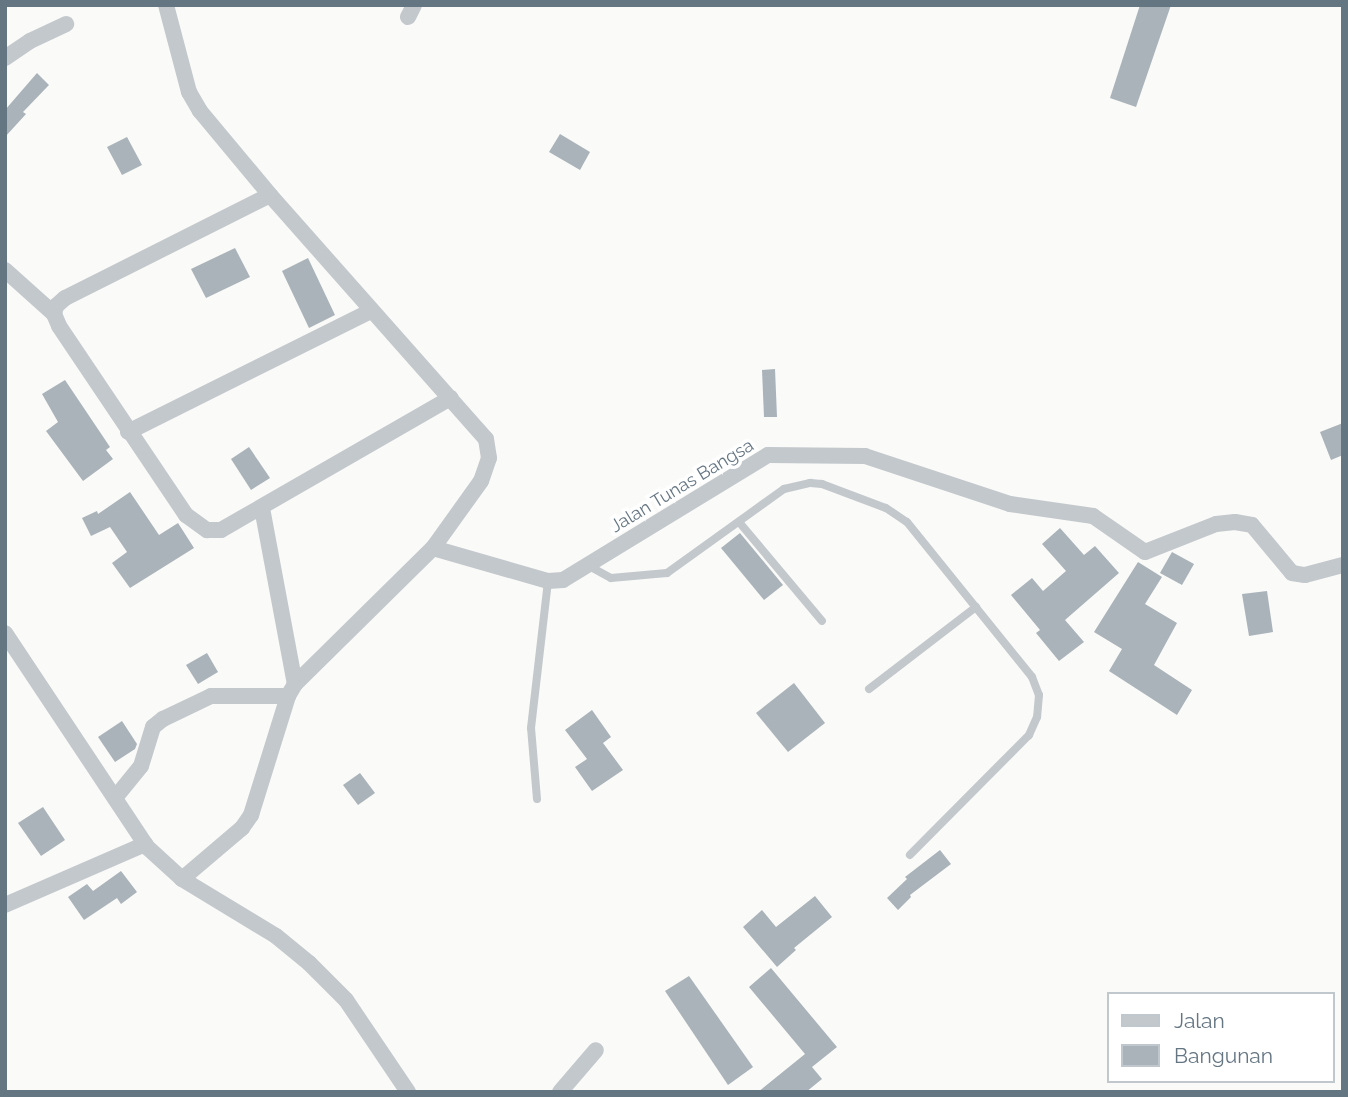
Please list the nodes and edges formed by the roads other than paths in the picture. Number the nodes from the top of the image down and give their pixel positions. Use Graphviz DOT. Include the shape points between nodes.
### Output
graph roads {
  1 [pos="166,5"];
  2 [pos="66,24"];
  3 [pos="5,58"];
  4 [pos="270,195"];
  5 [pos="5,270"];
  6 [pos="372,311"];
  7 [pos="54,314"];
  8 [pos="451,398"];
  9 [pos="128,432"];
  10 [pos="262,508"];
  11 [pos="739,522"];
  12 [pos="433,548"];
  13 [pos="1343,565"];
  14 [pos="589,566"];
  15 [pos="548,581"];
  16 [pos="976,607"];
  17 [pos="822,621"];
  18 [pos="5,633"];
  19 [pos="869,689"];
  20 [pos="291,690"];
  21 [pos="114,798"];
  22 [pos="537,800"];
  23 [pos="145,844"];
  24 [pos="910,855"];
  25 [pos="182,879"];
  26 [pos="5,905"];
  27 [pos="596,1050"];
  28 [pos="408,1092"];
  29 [pos="560,1092"];
  1 -- 4 [label="street" via="189,92"];
  2 -- 3 [label="street"];
  4 -- 6 [label="street"];
  4 -- 7 [label="street" via="65,298"];
  5 -- 7 [label="street"];
  6 -- 8 [label="street"];
  6 -- 9 [label="street"];
  7 -- 9 [label="street"];
  8 -- 10 [label="street"];
  8 -- 12 [label="street" via="486,439 489,458 481,481"];
  9 -- 10 [label="street" via="199,527 221,530"];
  10 -- 20 [label="street"];
  11 -- 14 [label="lane" via="667,573 611,578"];
  11 -- 16 [label="lane" via="785,489 822,484 886,508 907,522"];
  11 -- 17 [label="lane"];
  12 -- 15 [label="street"];
  12 -- 20 [label="street"];
  13 -- 14 [label="street, Jalan Tunas Bangsa" via="1305,575 1292,573 1251,525 1235,522 1216,524 1145,552 1093,516 1010,504 865,456 783,453 760,459"];
  14 -- 15 [label="street, Jalan Tunas Bangsa" via="564,580"];
  15 -- 22 [label="lane" via="531,728"];
  16 -- 19 [label="lane"];
  16 -- 24 [label="lane" via="1032,677 1039,695 1037,717 1029,735"];
  18 -- 21 [label="street"];
  20 -- 21 [label="street" via="211,696 163,719 153,727 141,766"];
  20 -- 25 [label="street" via="251,815"];
  21 -- 23 [label="street"];
  23 -- 25 [label="street"];
  23 -- 26 [label="street"];
  25 -- 28 [label="street" via="275,936 309,963 346,1000"];
  27 -- 29 [label="street"];
}
